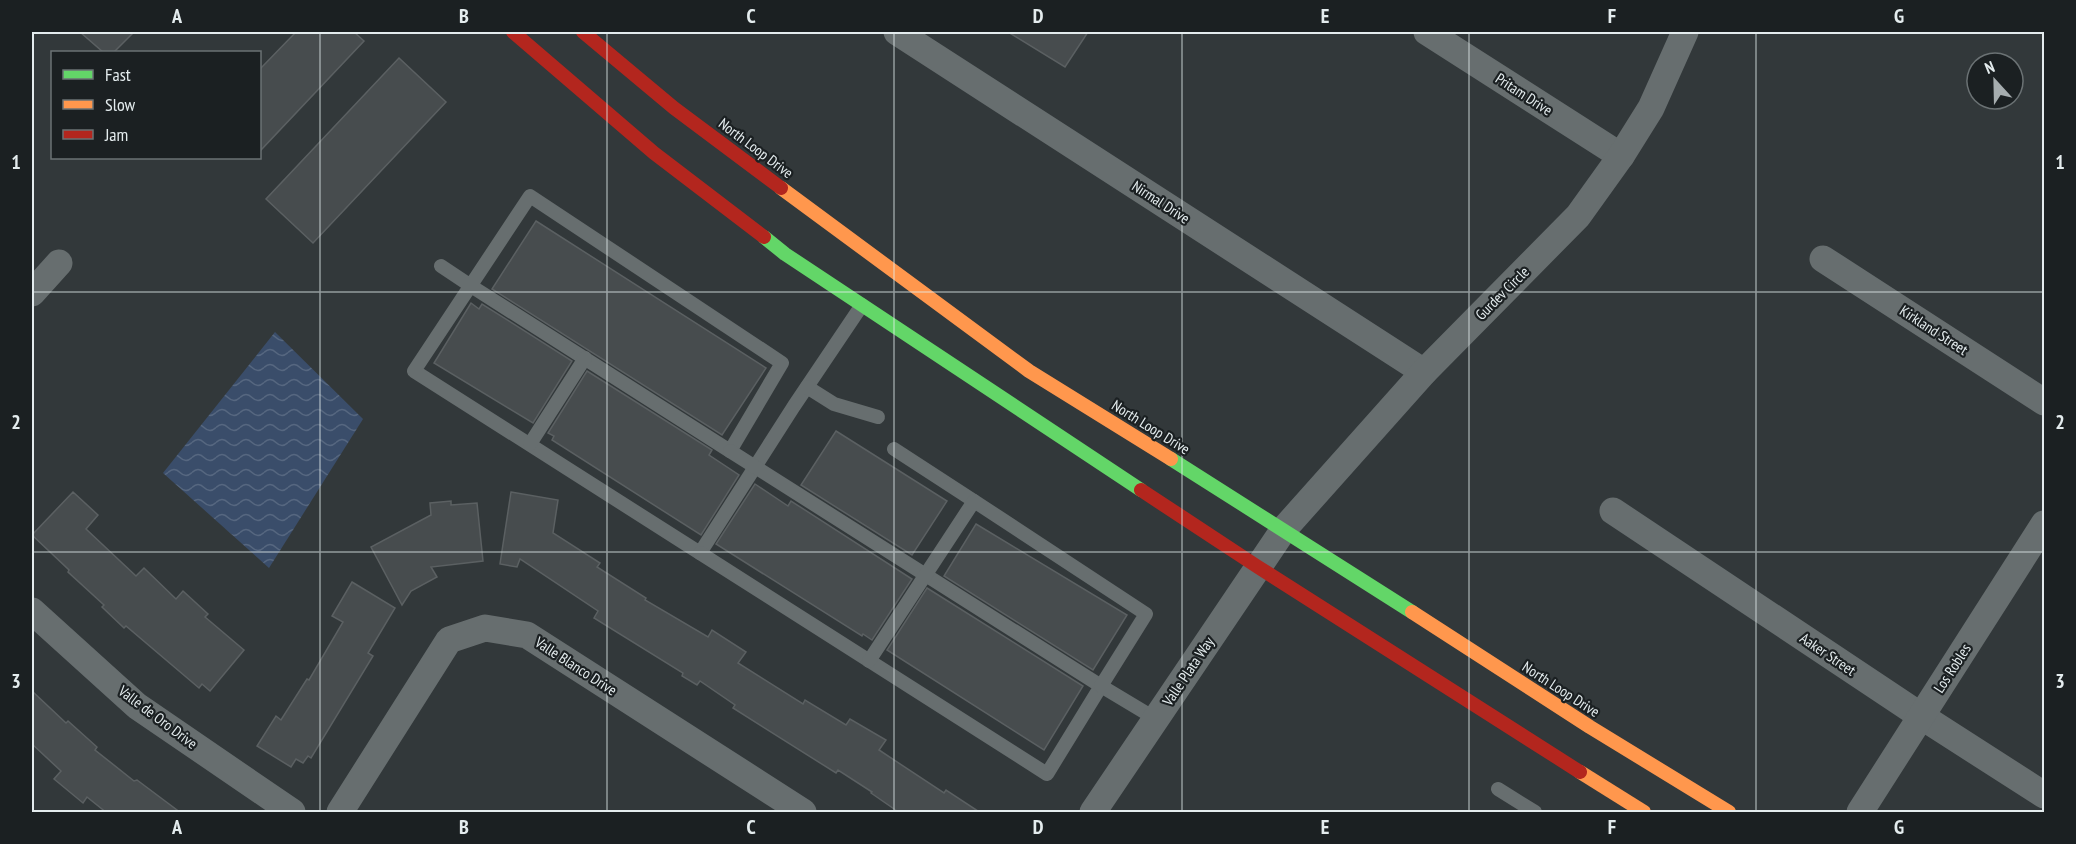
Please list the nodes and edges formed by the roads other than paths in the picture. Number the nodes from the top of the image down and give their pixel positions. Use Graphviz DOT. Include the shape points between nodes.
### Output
graph roads {
  1 [pos="513,32"];
  2 [pos="583,32"];
  3 [pos="897,32"];
  4 [pos="1427,32"];
  5 [pos="1685,32"];
  6 [pos="1621,156"];
  7 [pos="1823,259"];
  8 [pos="59,263"];
  9 [pos="441,266"];
  10 [pos="471,286"];
  11 [pos="32,293"];
  12 [pos="862,305"];
  13 [pos="585,358"];
  14 [pos="1424,372"];
  15 [pos="807,387"];
  16 [pos="2044,402"];
  17 [pos="878,417"];
  18 [pos="530,444"];
  19 [pos="894,449"];
  20 [pos="730,451"];
  21 [pos="756,466"];
  22 [pos="974,501"];
  23 [pos="1613,511"];
  24 [pos="2044,524"];
  25 [pos="1284,529"];
  26 [pos="700,553"];
  27 [pos="1258,567"];
  28 [pos="925,574"];
  29 [pos="32,611"];
  30 [pos="869,661"];
  31 [pos="1101,686"];
  32 [pos="1921,716"];
  33 [pos="1156,719"];
  34 [pos="1498,789"];
  35 [pos="2044,795"];
  36 [pos="292,813"];
  37 [pos="340,813"];
  38 [pos="803,813"];
  39 [pos="1093,813"];
  40 [pos="1535,813"];
  41 [pos="1644,813"];
  42 [pos="1729,813"];
  43 [pos="1860,813"];
  1 -- 12 [label="main road" via="654,153 785,254"];
  2 -- 25 [label="main road, North Loop Drive" via="674,108 1029,371"];
  3 -- 14 [label="street, Nirmal Drive"];
  4 -- 6 [label="street, Pritam Drive"];
  5 -- 6 [label="street, Gurdev Circle" via="1651,108"];
  6 -- 14 [label="street, Gurdev Circle" via="1578,216"];
  7 -- 16 [label="street, Kirkland Street"];
  8 -- 11 [label="street"];
  9 -- 10 [label="lane"];
  10 -- 13 [label="lane"];
  10 -- 18 [label="lane" via="414,371"];
  10 -- 20 [label="lane" via="530,196 782,363"];
  12 -- 15 [label="lane"];
  12 -- 27 [label="main road"];
  13 -- 18 [label="lane"];
  13 -- 20 [label="lane"];
  14 -- 25 [label="street, Gurdev Circle"];
  15 -- 17 [label="lane" via="834,404"];
  15 -- 21 [label="lane"];
  18 -- 26 [label="lane"];
  19 -- 22 [label="lane"];
  20 -- 21 [label="lane"];
  21 -- 26 [label="lane"];
  21 -- 28 [label="lane"];
  22 -- 28 [label="lane"];
  22 -- 31 [label="lane" via="1146,614"];
  23 -- 32 [label="street, Aaker Street"];
  24 -- 32 [label="street, Los Robles"];
  25 -- 27 [label="street, Valle Plata Way"];
  25 -- 42 [label="main road, North Loop Drive"];
  26 -- 30 [label="lane"];
  27 -- 33 [label="street, Valle Plata Way"];
  27 -- 41 [label="main road"];
  28 -- 30 [label="lane"];
  28 -- 31 [label="lane"];
  29 -- 36 [label="street, Valle de Oro Drive" via="137,706"];
  30 -- 31 [label="lane" via="1047,774"];
  31 -- 33 [label="lane"];
  32 -- 35 [label="street, Aaker Street"];
  32 -- 43 [label="street, Los Robles"];
  33 -- 39 [label="street, Valle Plata Way"];
  34 -- 40 [label="lane"];
  37 -- 38 [label="street, Valle Blanco Drive" via="448,640 485,628 527,634"];
}
